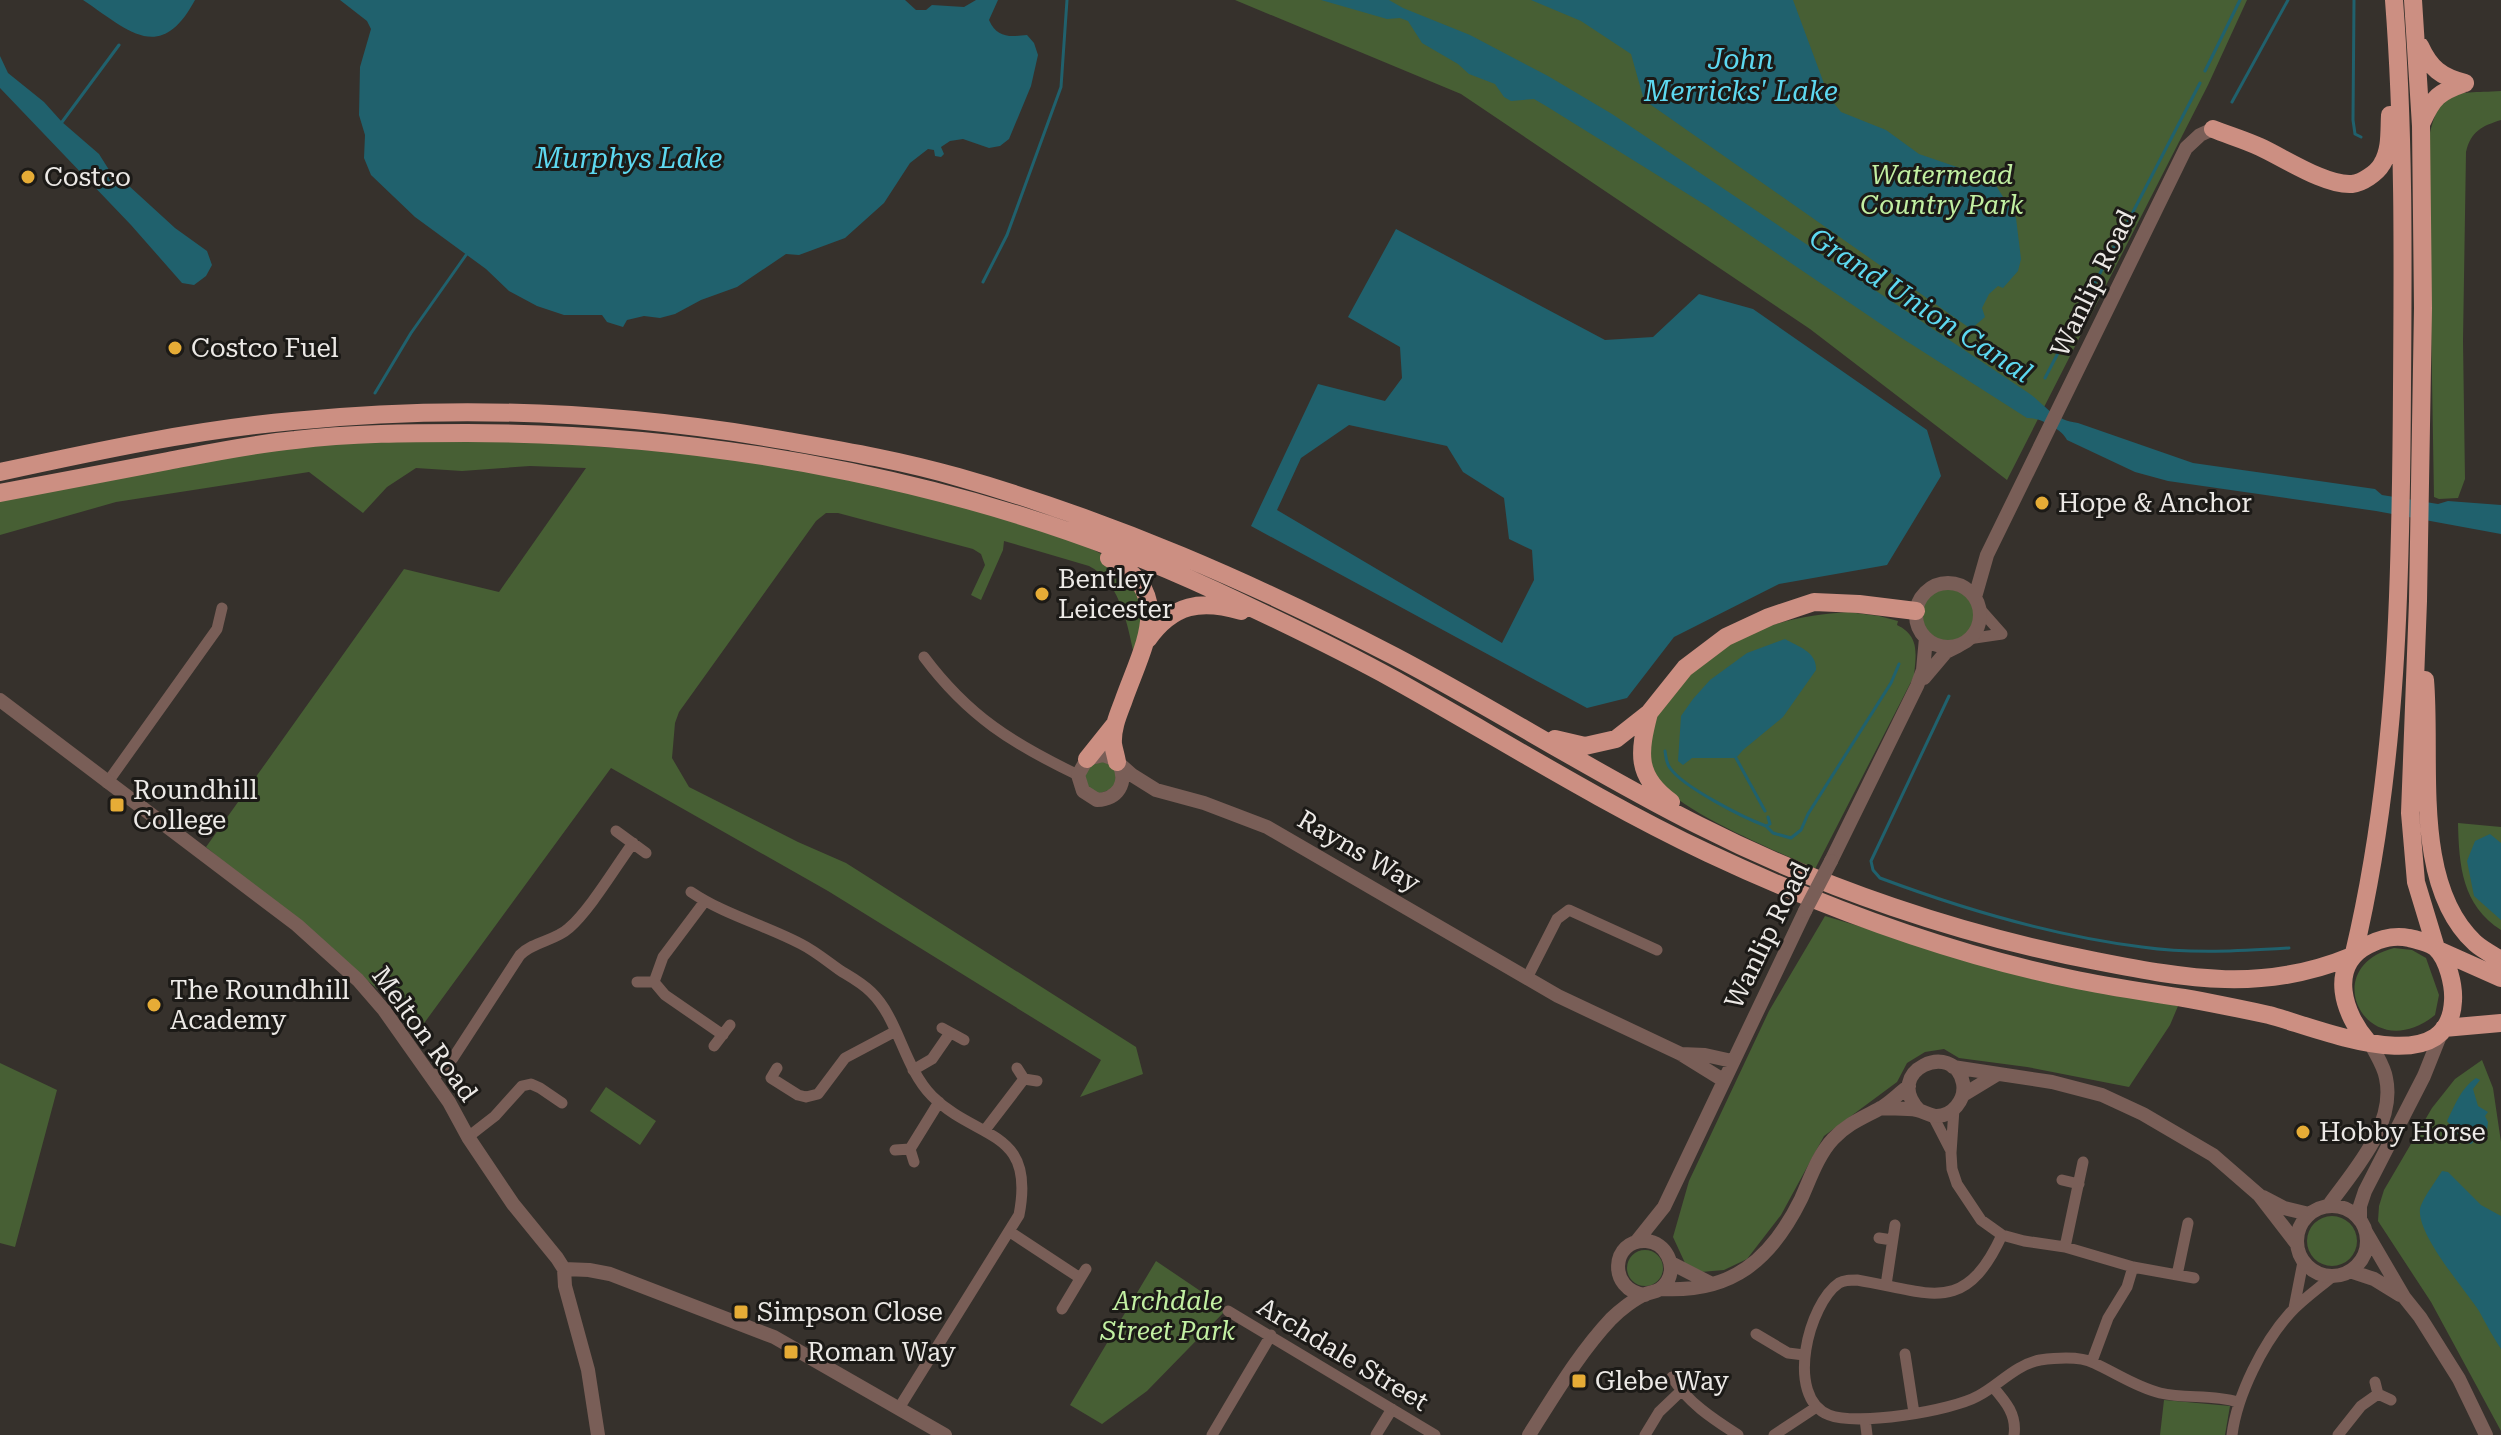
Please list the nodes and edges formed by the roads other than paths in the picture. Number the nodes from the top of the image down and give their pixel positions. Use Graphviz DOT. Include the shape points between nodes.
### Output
graph roads {
  1 [pos="2394,0"];
  2 [pos="2413,0"];
  3 [pos="2395,21"];
  4 [pos="2417,40"];
  5 [pos="2421,126"];
  6 [pos="2213,129"];
  7 [pos="0,472"];
  8 [pos="0,493"];
  9 [pos="1055,529"];
  10 [pos="1987,555"];
  11 [pos="1952,583"];
  12 [pos="2418,601"];
  13 [pos="1977,603"];
  14 [pos="222,608"];
  15 [pos="1916,611"];
  16 [pos="1282,624"];
  17 [pos="1926,638"];
  18 [pos="1965,642"];
  19 [pos="1144,644"];
  20 [pos="924,657"];
  21 [pos="1917,686"];
  22 [pos="0,700"];
  23 [pos="1649,713"];
  24 [pos="1497,715"];
  25 [pos="1115,723"];
  26 [pos="1118,763"];
  27 [pos="1082,767"];
  28 [pos="107,783"];
  29 [pos="1156,790"];
  30 [pos="1113,797"];
  31 [pos="1701,827"];
  32 [pos="616,831"];
  33 [pos="633,843"];
  34 [pos="646,853"];
  35 [pos="691,892"];
  36 [pos="705,901"];
  37 [pos="2437,949"];
  38 [pos="1657,950"];
  39 [pos="2353,955"];
  40 [pos="2501,960"];
  41 [pos="1527,978"];
  42 [pos="2501,978"];
  43 [pos="637,982"];
  44 [pos="654,982"];
  45 [pos="2501,1023"];
  46 [pos="2443,1030"];
  47 [pos="894,1032"];
  48 [pos="964,1040"];
  49 [pos="2370,1043"];
  50 [pos="714,1046"];
  51 [pos="1681,1054"];
  52 [pos="1732,1061"];
  53 [pos="1953,1067"];
  54 [pos="777,1068"];
  55 [pos="1017,1068"];
  56 [pos="913,1070"];
  57 [pos="1996,1075"];
  58 [pos="432,1079"];
  59 [pos="1723,1080"];
  60 [pos="1909,1086"];
  61 [pos="1963,1095"];
  62 [pos="939,1102"];
  63 [pos="562,1103"];
  64 [pos="1880,1108"];
  65 [pos="1954,1109"];
  66 [pos="1926,1113"];
  67 [pos="985,1130"];
  68 [pos="468,1137"];
  69 [pos="910,1149"];
  70 [pos="895,1150"];
  71 [pos="1951,1153"];
  72 [pos="914,1162"];
  73 [pos="2083,1162"];
  74 [pos="2062,1180"];
  75 [pos="2079,1184"];
  76 [pos="2259,1195"];
  77 [pos="2329,1205"];
  78 [pos="1664,1207"];
  79 [pos="2309,1214"];
  80 [pos="2188,1223"];
  81 [pos="1895,1225"];
  82 [pos="2363,1226"];
  83 [pos="1010,1232"];
  84 [pos="2002,1235"];
  85 [pos="1879,1238"];
  86 [pos="1892,1240"];
  87 [pos="1636,1242"];
  88 [pos="2296,1243"];
  89 [pos="1661,1246"];
  90 [pos="2065,1247"];
  91 [pos="2303,1262"];
  92 [pos="1671,1263"];
  93 [pos="2133,1267"];
  94 [pos="564,1269"];
  95 [pos="2350,1271"];
  96 [pos="2177,1275"];
  97 [pos="2333,1276"];
  98 [pos="2194,1278"];
  99 [pos="1623,1283"];
  100 [pos="1710,1283"];
  101 [pos="1886,1285"];
  102 [pos="1661,1289"];
  103 [pos="1645,1295"];
  104 [pos="2404,1297"];
  105 [pos="1062,1309"];
  106 [pos="2294,1309"];
  107 [pos="1228,1311"];
  108 [pos="1612,1318"];
  109 [pos="1776,1328"];
  110 [pos="1756,1334"];
  111 [pos="1271,1335"];
  112 [pos="1768,1341"];
  113 [pos="1905,1354"];
  114 [pos="1804,1355"];
  115 [pos="2092,1361"];
  116 [pos="1672,1377"];
  117 [pos="1993,1387"];
  118 [pos="1681,1391"];
  119 [pos="2391,1400"];
  120 [pos="2238,1402"];
  121 [pos="899,1408"];
  122 [pos="1815,1408"];
  123 [pos="1392,1409"];
  124 [pos="1914,1413"];
  125 [pos="1865,1419"];
  126 [pos="598,1435"];
  127 [pos="945,1435"];
  128 [pos="1212,1435"];
  129 [pos="1376,1435"];
  130 [pos="1435,1435"];
  131 [pos="1529,1435"];
  132 [pos="1646,1435"];
  133 [pos="1738,1435"];
  134 [pos="1774,1435"];
  135 [pos="1867,1435"];
  136 [pos="2014,1435"];
  137 [pos="2232,1435"];
  138 [pos="2338,1435"];
  139 [pos="2486,1435"];
  1 -- 3 [label="highway"];
  2 -- 4 [label="highway"];
  3 -- 6 [label="highway" via="2388,151 2367,178 2353,184 2337,182"];
  3 -- 39 [label="highway" via="2402,163 2397,612 2387,763 2373,869"];
  4 -- 5 [label="highway"];
  4 -- 5 [label="highway" via="2431,67 2465,83 2435,98"];
  5 -- 12 [label="highway"];
  6 -- 10 [label="street, Wanlip Road" via="2186,148"];
  7 -- 24 [label="highway" via="187,434 411,412 522,412 747,433 954,476 1138,536 1384,651"];
  8 -- 9 [label="highway" via="294,440 521,433 640,440 796,461 984,505"];
  9 -- 16 [label="highway" via="1209,588"];
  9 -- 19 [label="highway" via="1135,574 1150,599"];
  10 -- 11 [label="street, Wanlip Road"];
  10 -- 13 [label="street, Wanlip Road"];
  11 -- 13 [label="street" via="1967,589"];
  11 -- 15 [label="street" via="1926,591"];
  12 -- 37 [label="highway" via="2412,844 2416,882"];
  12 -- 40 [label="highway" via="2432,855 2455,918 2476,944"];
  13 -- 18 [label="street" via="1978,625"];
  13 -- 18 [label="street" via="2002,634"];
  14 -- 28 [label="street" via="217,629"];
  15 -- 17 [label="street"];
  15 -- 23 [label="highway" via="1814,602 1769,617 1726,637 1685,668"];
  16 -- 19 [label="highway" via="1234,609 1191,606 1160,622"];
  16 -- 49 [label="highway" via="1388,676 1609,803 1710,854 1835,907 2014,965 2269,1016"];
  17 -- 18 [label="street" via="1947,647"];
  17 -- 21 [label="street, Wanlip Road"];
  18 -- 21 [label="street, Wanlip Road" via="1946,652"];
  19 -- 25 [label="highway"];
  20 -- 27 [label="street" via="943,683 1007,739"];
  21 -- 52 [label="street, Wanlip Road, bridge"];
  22 -- 28 [label="street, Melton Road"];
  23 -- 24 [label="highway" via="1616,739 1585,746"];
  23 -- 31 [label="highway" via="1641,756 1649,783"];
  24 -- 31 [label="highway"];
  25 -- 26 [label="highway"];
  25 -- 27 [label="highway"];
  26 -- 27 [label="street" via="1103,755"];
  26 -- 29 [label="street, Rayns Way"];
  26 -- 30 [label="street" via="1123,779"];
  27 -- 30 [label="street" via="1083,791 1091,798"];
  28 -- 58 [label="street, Melton Road" via="299,926 358,980"];
  29 -- 30 [label="street, Rayns Way"];
  29 -- 41 [label="street, Rayns Way" via="1267,827"];
  31 -- 39 [label="highway" via="1842,888 2019,945 2079,958 2230,980 2305,973"];
  32 -- 33 [label="street"];
  33 -- 34 [label="street"];
  33 -- 58 [label="street" via="575,923 520,955 459,1049"];
  35 -- 36 [label="street"];
  36 -- 44 [label="street" via="663,957"];
  36 -- 47 [label="street" via="801,944 866,987"];
  37 -- 39 [label="highway" via="2395,937"];
  37 -- 42 [label="highway"];
  37 -- 46 [label="highway" via="2453,992 2452,1012"];
  38 -- 41 [label="street" via="1569,910 1557,919"];
  39 -- 49 [label="highway" via="2343,998 2351,1020"];
  41 -- 51 [label="street, Rayns Way"];
  43 -- 44 [label="street"];
  44 -- 50 [label="street" via="665,995 726,1030"];
  45 -- 46 [label="highway"];
  46 -- 49 [label="highway" via="2413,1046"];
  46 -- 82 [label="street" via="2365,1191 2360,1206"];
  47 -- 54 [label="street" via="845,1058 826,1087 812,1096 798,1095 771,1078"];
  47 -- 56 [label="street"];
  48 -- 56 [label="street" via="946,1030 932,1059"];
  49 -- 77 [label="street" via="2386,1075 2388,1096 2365,1156"];
  51 -- 52 [label="street, Rayns Way"];
  51 -- 59 [label="street, Rayns Way"];
  52 -- 59 [label="street, Wanlip Road"];
  53 -- 57 [label="street"];
  53 -- 60 [label="street" via="1931,1061 1912,1075"];
  53 -- 61 [label="street"];
  55 -- 67 [label="street" via="1030,1080"];
  56 -- 62 [label="street"];
  57 -- 61 [label="street"];
  57 -- 76 [label="street" via="2102,1095 2213,1155"];
  58 -- 68 [label="street, Melton Road"];
  59 -- 78 [label="street, Wanlip Road"];
  60 -- 64 [label="street"];
  60 -- 66 [label="street" via="1909,1095"];
  61 -- 65 [label="street"];
  62 -- 67 [label="street"];
  62 -- 69 [label="street"];
  63 -- 68 [label="street" via="531,1084 522,1086"];
  64 -- 66 [label="street"];
  64 -- 100 [label="street" via="1863,1114 1831,1141 1766,1253 1729,1280"];
  65 -- 66 [label="street" via="1941,1115"];
  65 -- 71 [label="street"];
  66 -- 71 [label="street"];
  67 -- 83 [label="street" via="1013,1153 1024,1182 1019,1215"];
  68 -- 94 [label="street, Melton Road"];
  69 -- 70 [label="street"];
  69 -- 72 [label="street"];
  71 -- 84 [label="street" via="1957,1184 1971,1207"];
  73 -- 75 [label="street"];
  74 -- 75 [label="street"];
  75 -- 90 [label="street"];
  76 -- 79 [label="street"];
  76 -- 88 [label="street"];
  77 -- 79 [label="street"];
  77 -- 82 [label="street" via="2352,1211"];
  78 -- 87 [label="street, Wanlip Road"];
  78 -- 89 [label="street, Wanlip Road"];
  79 -- 88 [label="street"];
  80 -- 96 [label="street"];
  81 -- 86 [label="street"];
  82 -- 95 [label="street" via="2366,1250"];
  82 -- 104 [label="street"];
  83 -- 105 [label="street" via="1083,1273"];
  83 -- 121 [label="street"];
  84 -- 90 [label="street"];
  84 -- 101 [label="street" via="1980,1274 1964,1288 1947,1295"];
  85 -- 86 [label="street"];
  86 -- 101 [label="street"];
  87 -- 89 [label="street"];
  87 -- 99 [label="street" via="1618,1261"];
  88 -- 91 [label="street"];
  89 -- 92 [label="street"];
  90 -- 93 [label="street"];
  91 -- 97 [label="street"];
  91 -- 106 [label="street"];
  92 -- 100 [label="street"];
  92 -- 102 [label="street"];
  93 -- 96 [label="street"];
  93 -- 115 [label="street"];
  94 -- 121 [label="street" via="610,1274 774,1337"];
  94 -- 126 [label="street, Melton Road"];
  95 -- 97 [label="street"];
  95 -- 104 [label="street"];
  96 -- 98 [label="street"];
  97 -- 106 [label="street"];
  99 -- 103 [label="street"];
  99 -- 108 [label="street"];
  100 -- 102 [label="street"];
  101 -- 114 [label="street" via="1842,1281 1832,1289"];
  102 -- 103 [label="street"];
  103 -- 108 [label="street"];
  104 -- 139 [label="street" via="2459,1379"];
  106 -- 120 [label="street" via="2269,1342"];
  107 -- 111 [label="street, Archdale Street"];
  108 -- 131 [label="street"];
  109 -- 112 [label="street"];
  110 -- 112 [label="street"];
  111 -- 123 [label="street, Archdale Street"];
  111 -- 128 [label="street"];
  112 -- 114 [label="street"];
  113 -- 124 [label="street"];
  114 -- 122 [label="street" via="1807,1393"];
  115 -- 117 [label="street" via="2038,1360 2016,1368"];
  115 -- 120 [label="street" via="2161,1393"];
  116 -- 118 [label="street"];
  117 -- 124 [label="street" via="1954,1406"];
  117 -- 136 [label="street" via="2007,1403"];
  118 -- 132 [label="street" via="1659,1412"];
  118 -- 133 [label="street"];
  119 -- 138 [label="street" via="2377,1388"];
  120 -- 137 [label="street"];
  121 -- 127 [label="street"];
  122 -- 125 [label="street" via="1831,1416"];
  122 -- 134 [label="street"];
  123 -- 129 [label="street"];
  123 -- 130 [label="street, Archdale Street"];
  124 -- 125 [label="street"];
  125 -- 135 [label="street"];
}
